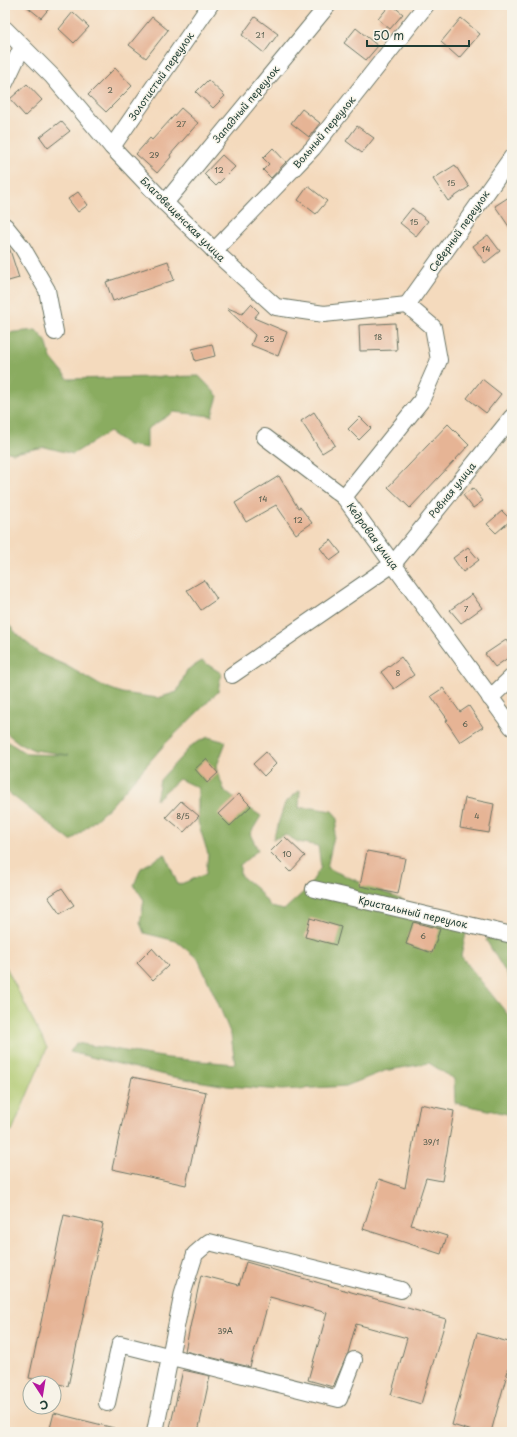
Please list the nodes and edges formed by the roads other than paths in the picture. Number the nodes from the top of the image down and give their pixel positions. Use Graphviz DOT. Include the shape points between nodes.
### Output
graph roads {
  1 [pos="210,5"];
  2 [pos="328,5"];
  3 [pos="426,5"];
  4 [pos="5,30"];
  5 [pos="22,47"];
  6 [pos="5,83"];
  7 [pos="112,147"];
  8 [pos="512,157"];
  9 [pos="165,203"];
  10 [pos="5,226"];
  11 [pos="214,251"];
  12 [pos="407,305"];
  13 [pos="55,332"];
  14 [pos="512,417"];
  15 [pos="264,437"];
  16 [pos="344,497"];
  17 [pos="392,564"];
  18 [pos="232,674"];
  19 [pos="512,677"];
  20 [pos="490,698"];
  21 [pos="512,727"];
  22 [pos="314,889"];
  23 [pos="512,935"];
  24 [pos="401,1290"];
  25 [pos="170,1357"];
  26 [pos="354,1360"];
  27 [pos="107,1403"];
  28 [pos="155,1432"];
  1 -- 7 [label="street, Золотистый переулок"];
  2 -- 9 [label="street, Западный переулок"];
  3 -- 11 [label="street, Вольный переулок" via="314,148"];
  4 -- 5 [label="street, Благовещенская улица"];
  5 -- 6 [label="street"];
  5 -- 7 [label="street, Благовещенская улица" via="52,76"];
  7 -- 9 [label="street, Благовещенская улица"];
  8 -- 12 [label="street, Северный переулок"];
  9 -- 11 [label="street, Благовещенская улица"];
  10 -- 13 [label="street" via="22,247 47,290"];
  11 -- 12 [label="street, Благовещенская улица" via="276,307 324,314"];
  12 -- 16 [label="street, Кедровая улица" via="433,327 439,360 421,401"];
  14 -- 17 [label="street, Ровная улица"];
  15 -- 16 [label="street"];
  16 -- 17 [label="street, Кедровая улица"];
  17 -- 18 [label="street, Ровная улица"];
  17 -- 20 [label="street, Кедровая улица"];
  19 -- 20 [label="street"];
  20 -- 21 [label="street, Кедровая улица"];
  22 -- 23 [label="street, Кристальный переулок"];
  24 -- 25 [label="street" via="209,1242 195,1254 183,1292"];
  25 -- 26 [label="street" via="340,1399"];
  25 -- 27 [label="street" via="120,1344"];
  25 -- 28 [label="street"];
}
